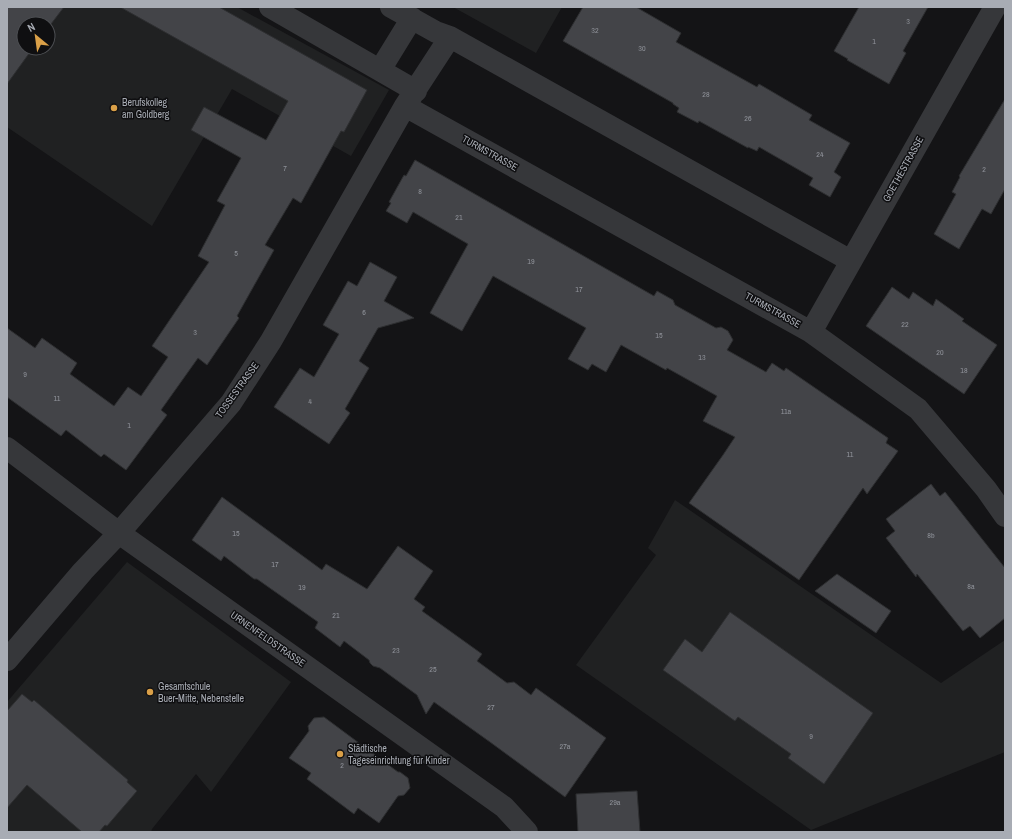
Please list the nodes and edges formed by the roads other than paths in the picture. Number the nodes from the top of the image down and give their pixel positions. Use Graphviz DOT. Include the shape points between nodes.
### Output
graph roads {
  1 [pos="270,7"];
  2 [pos="391,7"];
  3 [pos="995,7"];
  4 [pos="412,18"];
  5 [pos="450,37"];
  6 [pos="380,70"];
  7 [pos="411,98"];
  8 [pos="851,261"];
  9 [pos="811,332"];
  10 [pos="7,448"];
  11 [pos="1005,516"];
  12 [pos="119,533"];
  13 [pos="7,660"];
  14 [pos="528,832"];
  1 -- 6 [label="street, TURMSTRASSE"];
  2 -- 4 [label="street"];
  3 -- 8 [label="street, GOETHESTRASSE"];
  4 -- 5 [label="street"];
  4 -- 6 [label="street"];
  5 -- 7 [label="street"];
  5 -- 8 [label="street"];
  6 -- 7 [label="street, TURMSTRASSE"];
  7 -- 9 [label="street, TURMSTRASSE"];
  7 -- 12 [label="street, TOSSESTRASSE" via="271,342 231,403"];
  8 -- 9 [label="street, GOETHESTRASSE"];
  9 -- 11 [label="street, TURMSTRASSE" via="918,409"];
  10 -- 12 [label="street, URNENFELDSTRASSE"];
  12 -- 13 [label="street, TOSSESTRASSE"];
  12 -- 14 [label="street, URNENFELDSTRASSE" via="504,807"];
}
